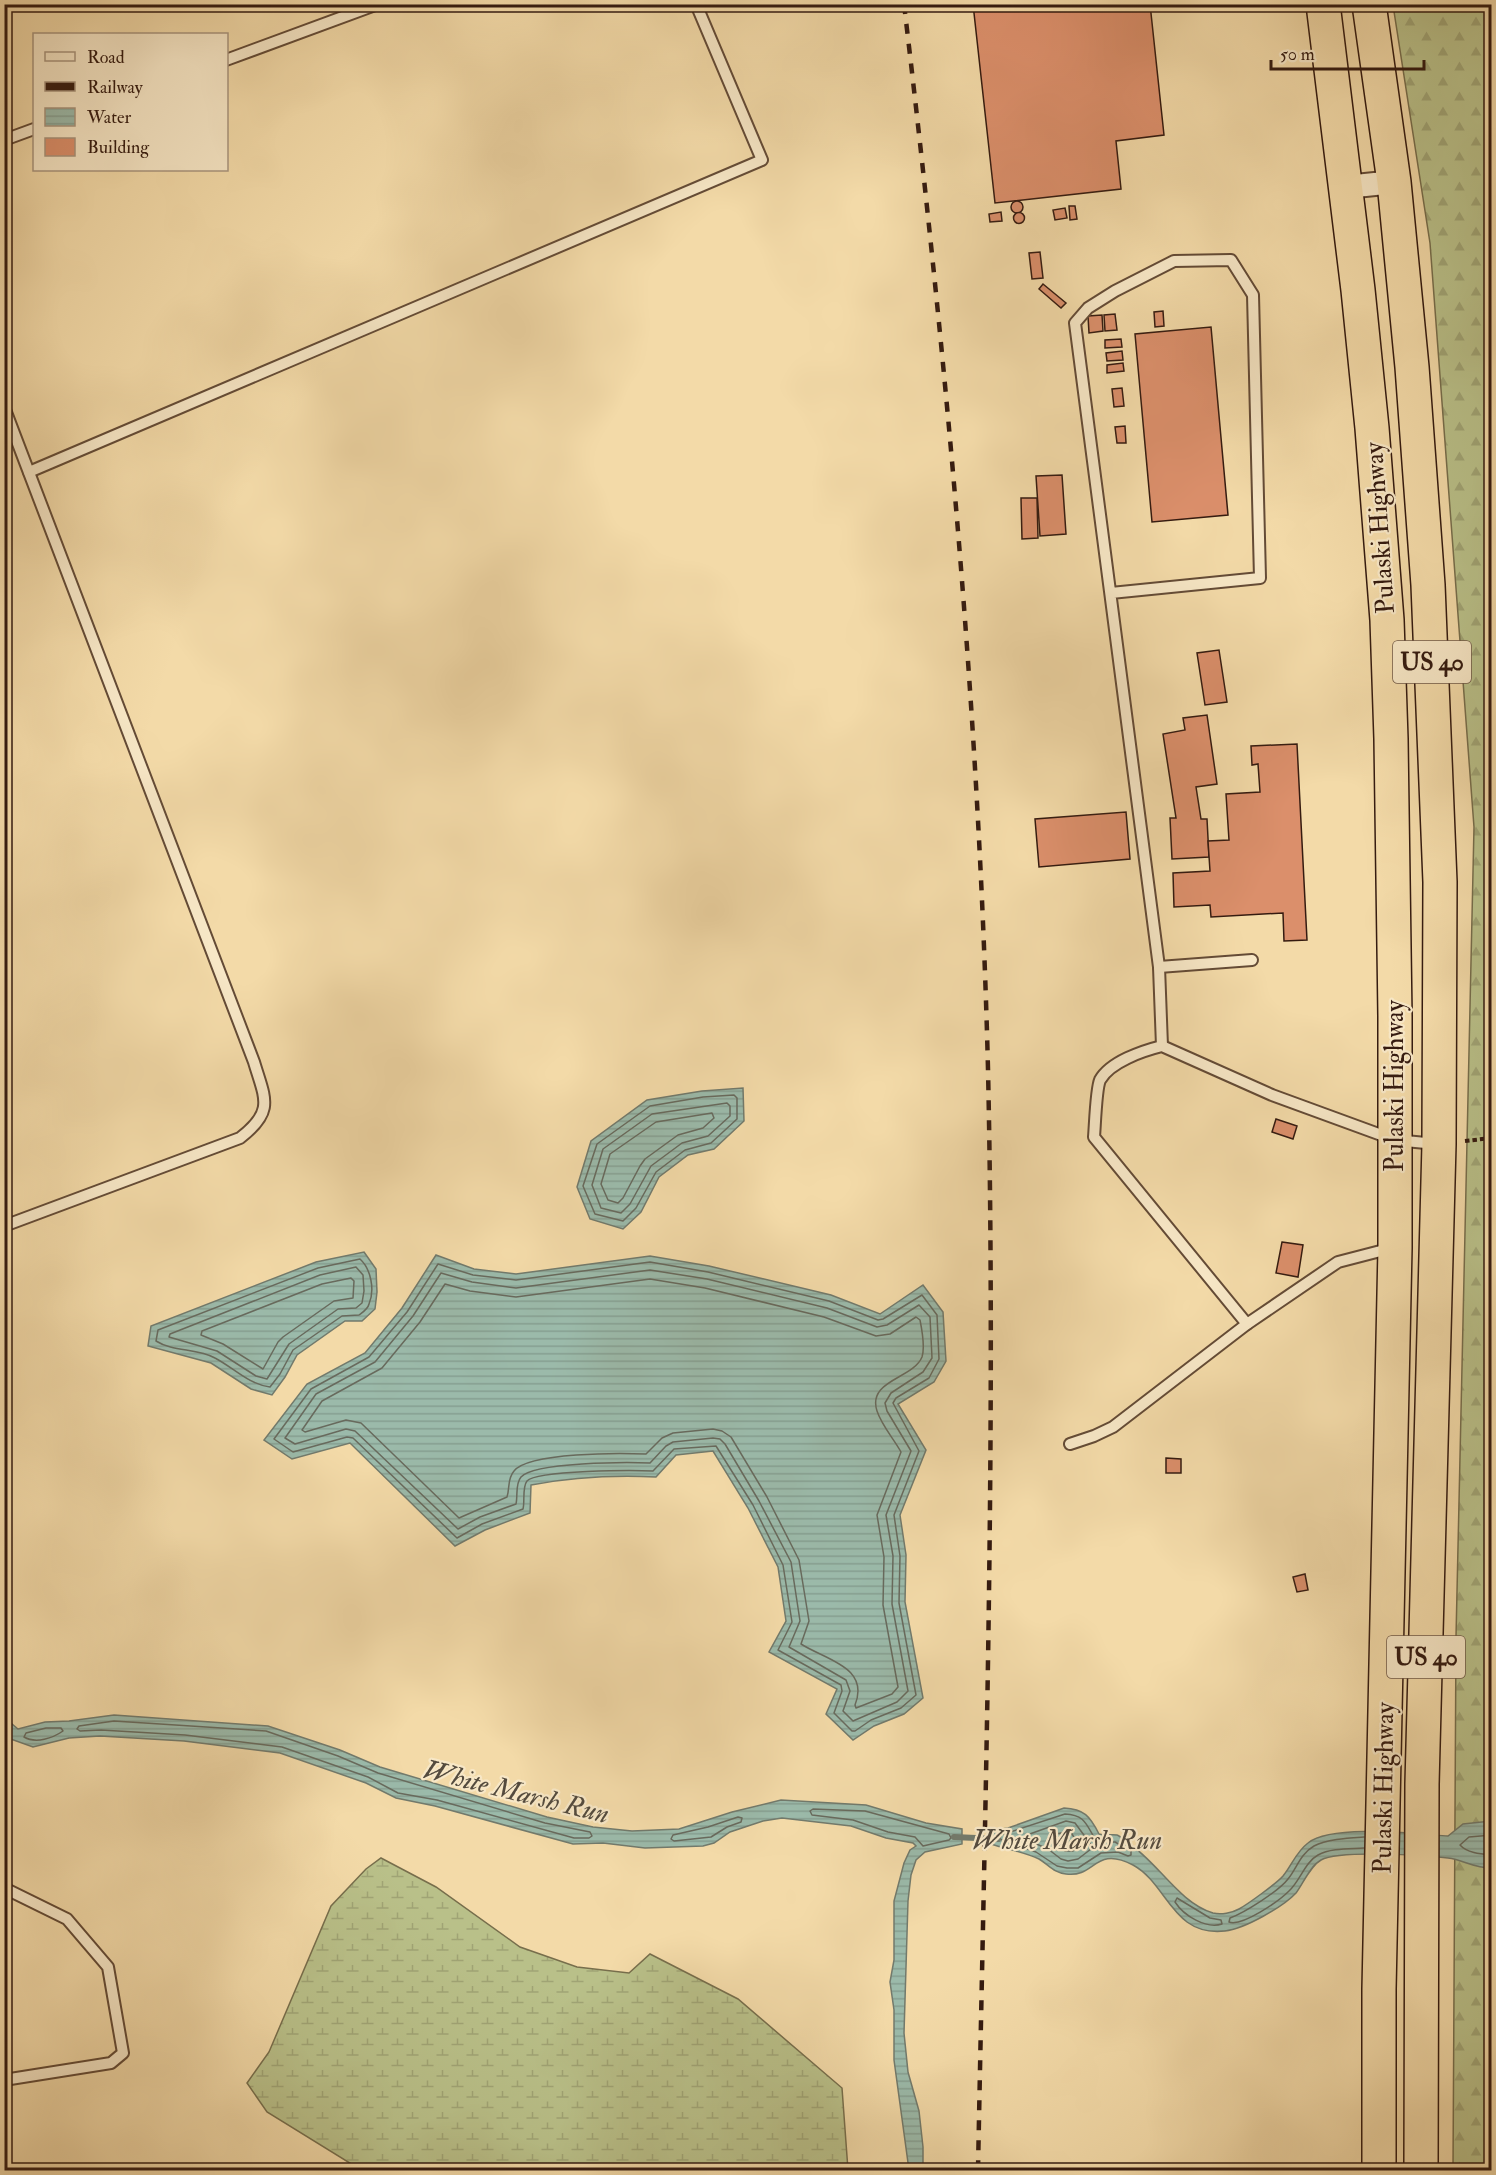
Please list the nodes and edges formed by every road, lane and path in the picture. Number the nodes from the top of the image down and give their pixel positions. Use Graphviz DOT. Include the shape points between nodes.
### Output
graph roads {
  1 [pos="378,4"];
  2 [pos="696,4"];
  3 [pos="1323,4"];
  4 [pos="1369,4"];
  5 [pos="228,59"];
  6 [pos="33,129"];
  7 [pos="4,140"];
  8 [pos="1394,182"];
  9 [pos="1346,187"];
  10 [pos="4,406"];
  11 [pos="29,472"];
  12 [pos="1111,593"];
  13 [pos="1252,960"];
  14 [pos="1159,967"];
  15 [pos="1161,1046"];
  16 [pos="1395,1140"];
  17 [pos="1439,1144"];
  18 [pos="4,1226"];
  19 [pos="1395,1248"];
  20 [pos="1246,1324"];
  21 [pos="1070,1444"];
  22 [pos="4,1888"];
  23 [pos="4,2080"];
  24 [pos="1379,2170"];
  25 [pos="1420,2170"];
  1 -- 5 [label="lane"];
  2 -- 11 [label="lane" via="762,160"];
  3 -- 9 [label="highway, Pulaski Highway / US 40"];
  4 -- 8 [label="highway, Pulaski Highway / US 40"];
  6 -- 7 [label="lane"];
  8 -- 9 [label="street"];
  8 -- 17 [label="highway, Pulaski Highway / US 40" via="1422,487 1435,735 1440,882"];
  9 -- 16 [label="highway, Pulaski Highway / US 40" via="1372,428 1387,620"];
  10 -- 11 [label="lane"];
  11 -- 18 [label="lane" via="250,1051 265,1101 255,1127 240,1138"];
  12 -- 12 [label="lane" via="1075,323 1088,308 1115,291 1174,261 1231,260 1253,295 1260,578"];
  12 -- 14 [label="lane"];
  13 -- 14 [label="lane"];
  14 -- 15 [label="lane"];
  15 -- 16 [label="lane" via="1272,1095"];
  15 -- 20 [label="lane" via="1126,1058 1100,1081 1094,1137"];
  16 -- 17 [label="lane"];
  16 -- 19 [label="highway, Pulaski Highway / US 40"];
  17 -- 25 [label="highway, Pulaski Highway / US 40" via="1422,1784"];
  19 -- 20 [label="lane" via="1338,1262"];
  19 -- 24 [label="highway, Pulaski Highway / US 40" via="1379,1989"];
  20 -- 21 [label="lane" via="1113,1426"];
  22 -- 23 [label="lane" via="67,1919 108,1966 123,2053 111,2063"];
}
